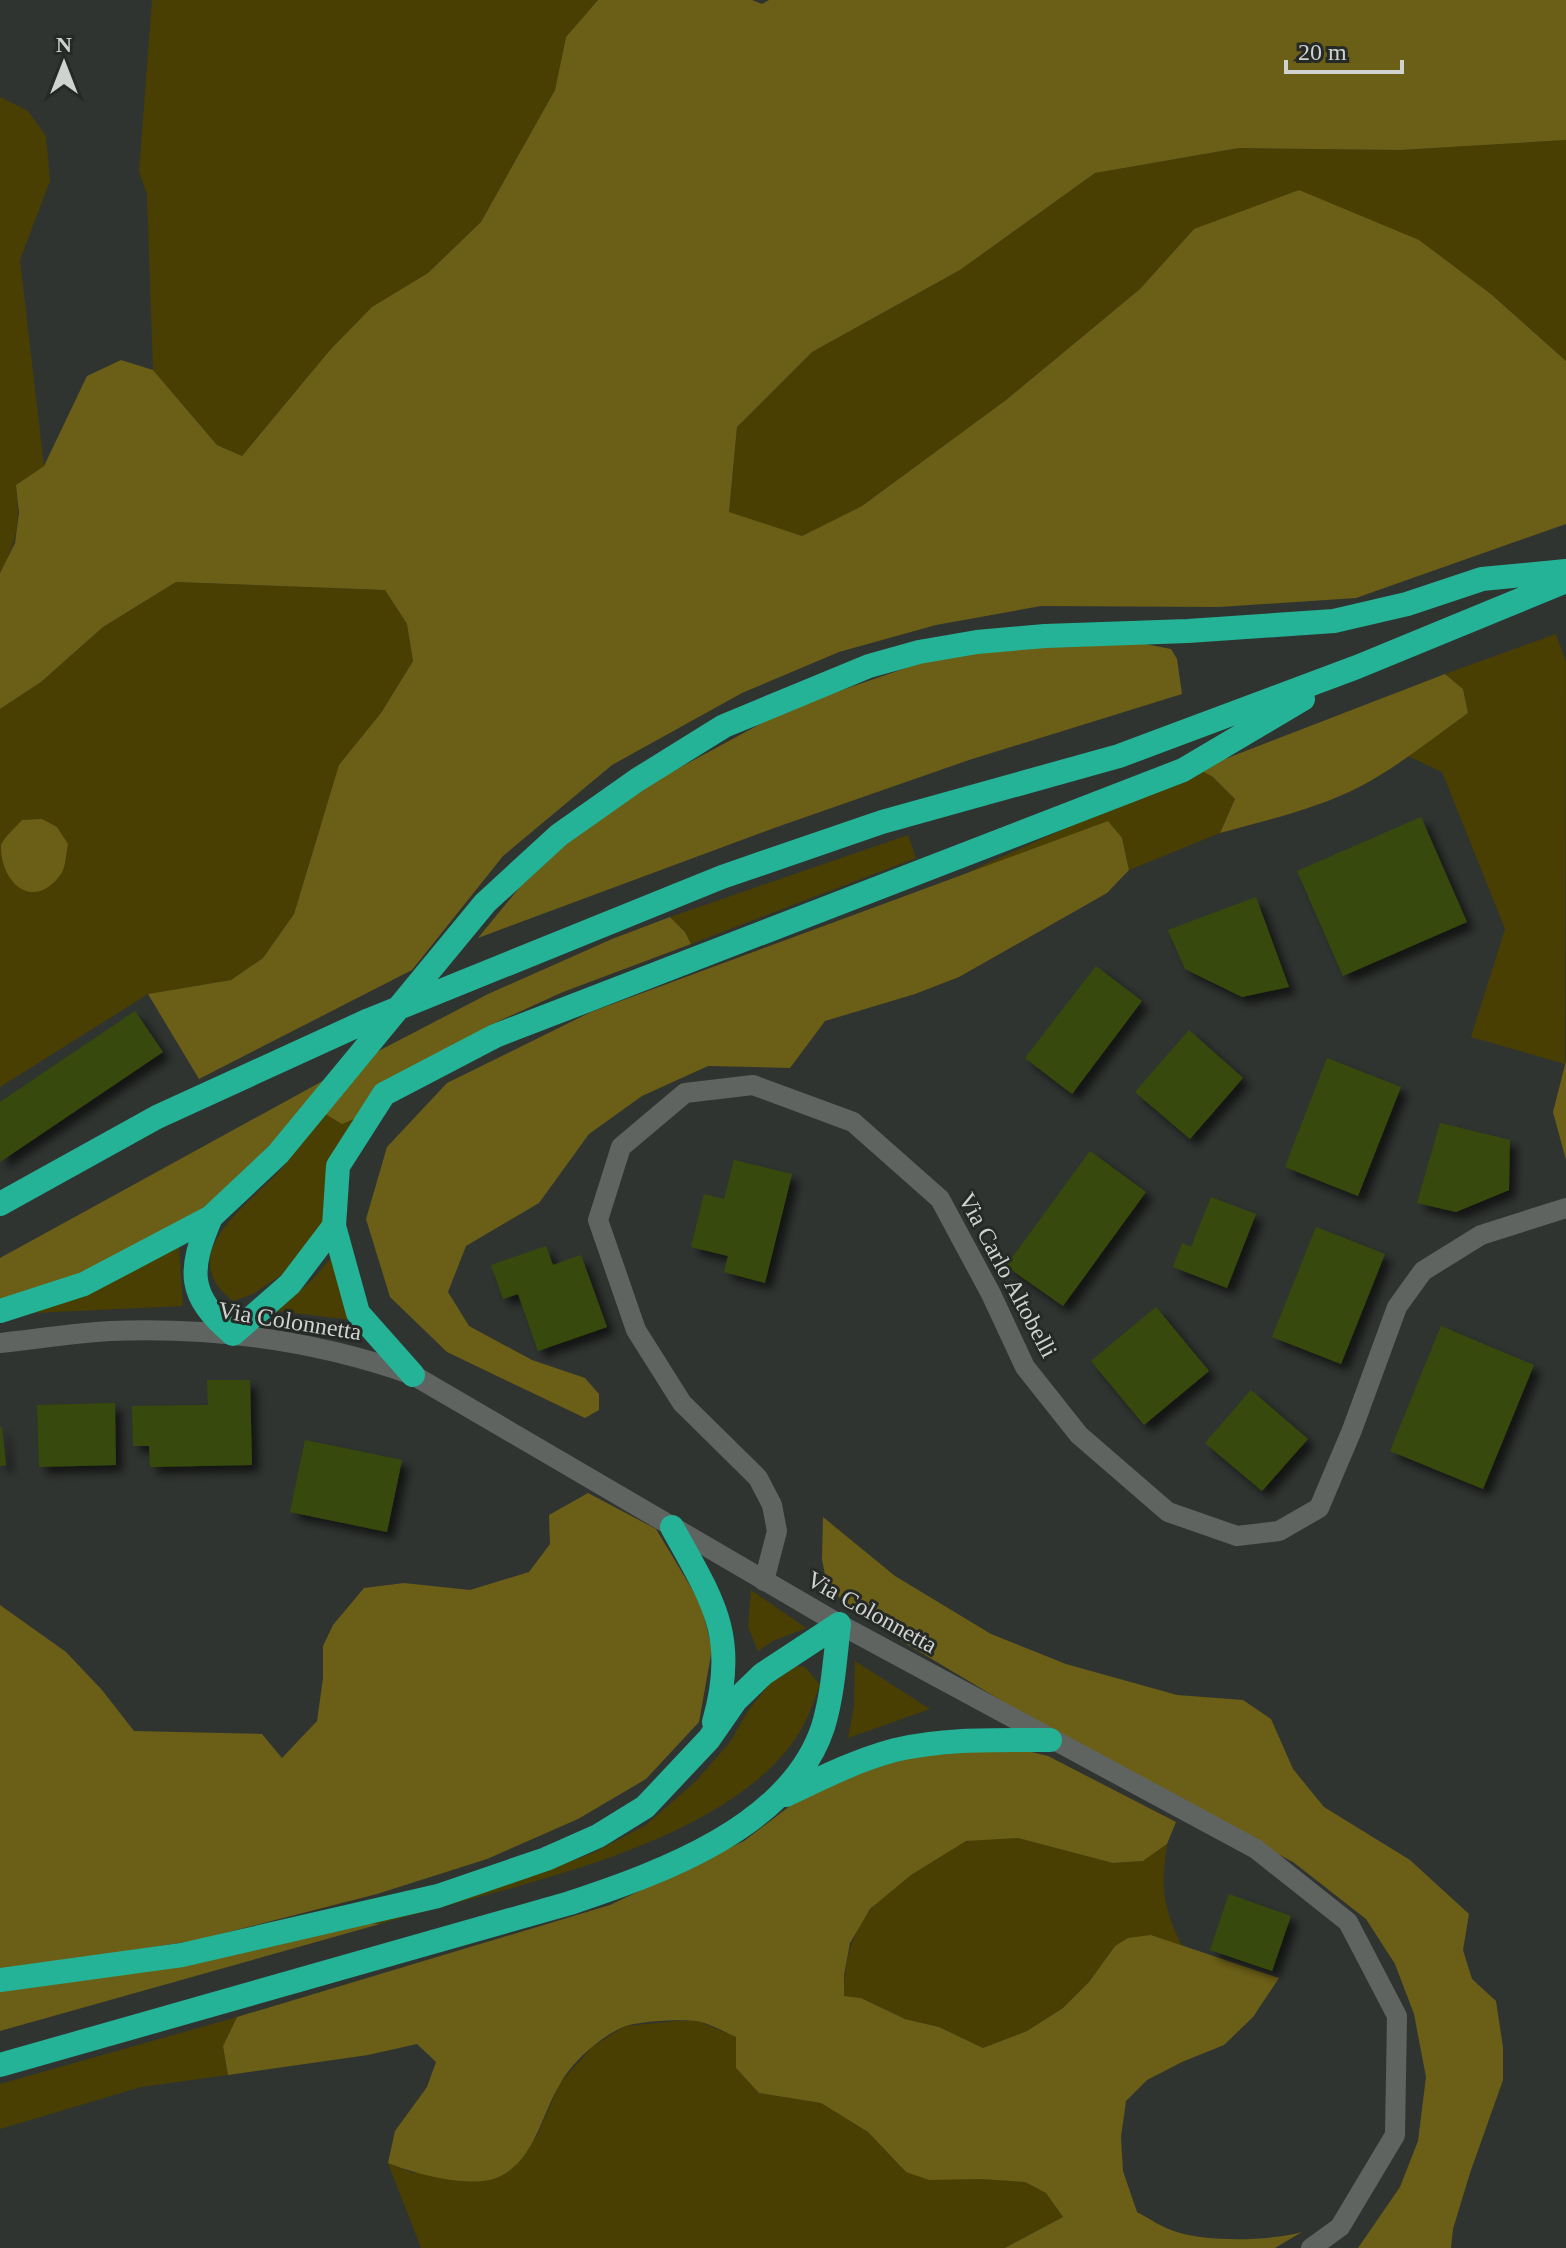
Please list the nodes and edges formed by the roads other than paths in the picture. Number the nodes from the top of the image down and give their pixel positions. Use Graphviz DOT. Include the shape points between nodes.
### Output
graph roads {
  1 [pos="1566,571"];
  2 [pos="1566,581"];
  3 [pos="1357,667"];
  4 [pos="0,1204"];
  5 [pos="1566,1208"];
  6 [pos="211,1217"];
  7 [pos="334,1226"];
  8 [pos="0,1311"];
  9 [pos="233,1334"];
  10 [pos="0,1343"];
  11 [pos="413,1375"];
  12 [pos="672,1527"];
  13 [pos="764,1581"];
  14 [pos="839,1624"];
  15 [pos="709,1739"];
  16 [pos="1050,1740"];
  17 [pos="773,1801"];
  18 [pos="0,1980"];
  19 [pos="0,2065"];
  20 [pos="1311,2248"];
  1 -- 6 [label="highway" via="1482,579 1334,621 1045,636 919,652 869,666 724,726 559,835 485,903 278,1154"];
  2 -- 3 [label="highway"];
  3 -- 4 [label="highway" via="1119,756 882,822 722,877 369,1020 157,1117"];
  3 -- 7 [label="highway" via="1183,770 495,1036 384,1094 338,1166"];
  5 -- 13 [label="main road, Via Carlo Altobelli" via="1481,1235 1423,1271 1397,1307 1319,1508 1279,1531 1237,1536 1168,1512 1079,1435 1025,1367 940,1199 853,1122 753,1085 685,1093 621,1147 598,1220 636,1330 682,1403 758,1478 772,1505 777,1531"];
  6 -- 8 [label="highway" via="84,1284"];
  6 -- 9 [label="highway" via="199,1246 198,1295"];
  7 -- 9 [label="highway" via="290,1284"];
  7 -- 11 [label="highway" via="358,1313"];
  9 -- 10 [label="main road, Via Colonnetta" via="111,1331"];
  9 -- 11 [label="main road, Via Colonnetta" via="363,1357"];
  11 -- 12 [label="main road, Via Colonnetta"];
  12 -- 13 [label="main road, Via Colonnetta"];
  12 -- 15 [label="highway" via="722,1628 722,1696"];
  13 -- 14 [label="main road, Via Colonnetta"];
  14 -- 15 [label="highway" via="763,1674 736,1700"];
  14 -- 16 [label="main road, Via Colonnetta"];
  14 -- 17 [label="highway" via="822,1730 793,1782"];
  15 -- 18 [label="highway" via="645,1807 598,1836 438,1896 182,1955"];
  16 -- 17 [label="highway" via="984,1740 895,1750 841,1768"];
  16 -- 20 [label="main road, Via Colonnetta" via="1256,1849 1348,1922 1397,2016 1395,2135 1340,2227"];
  17 -- 19 [label="highway" via="725,1837 629,1884"];
}
